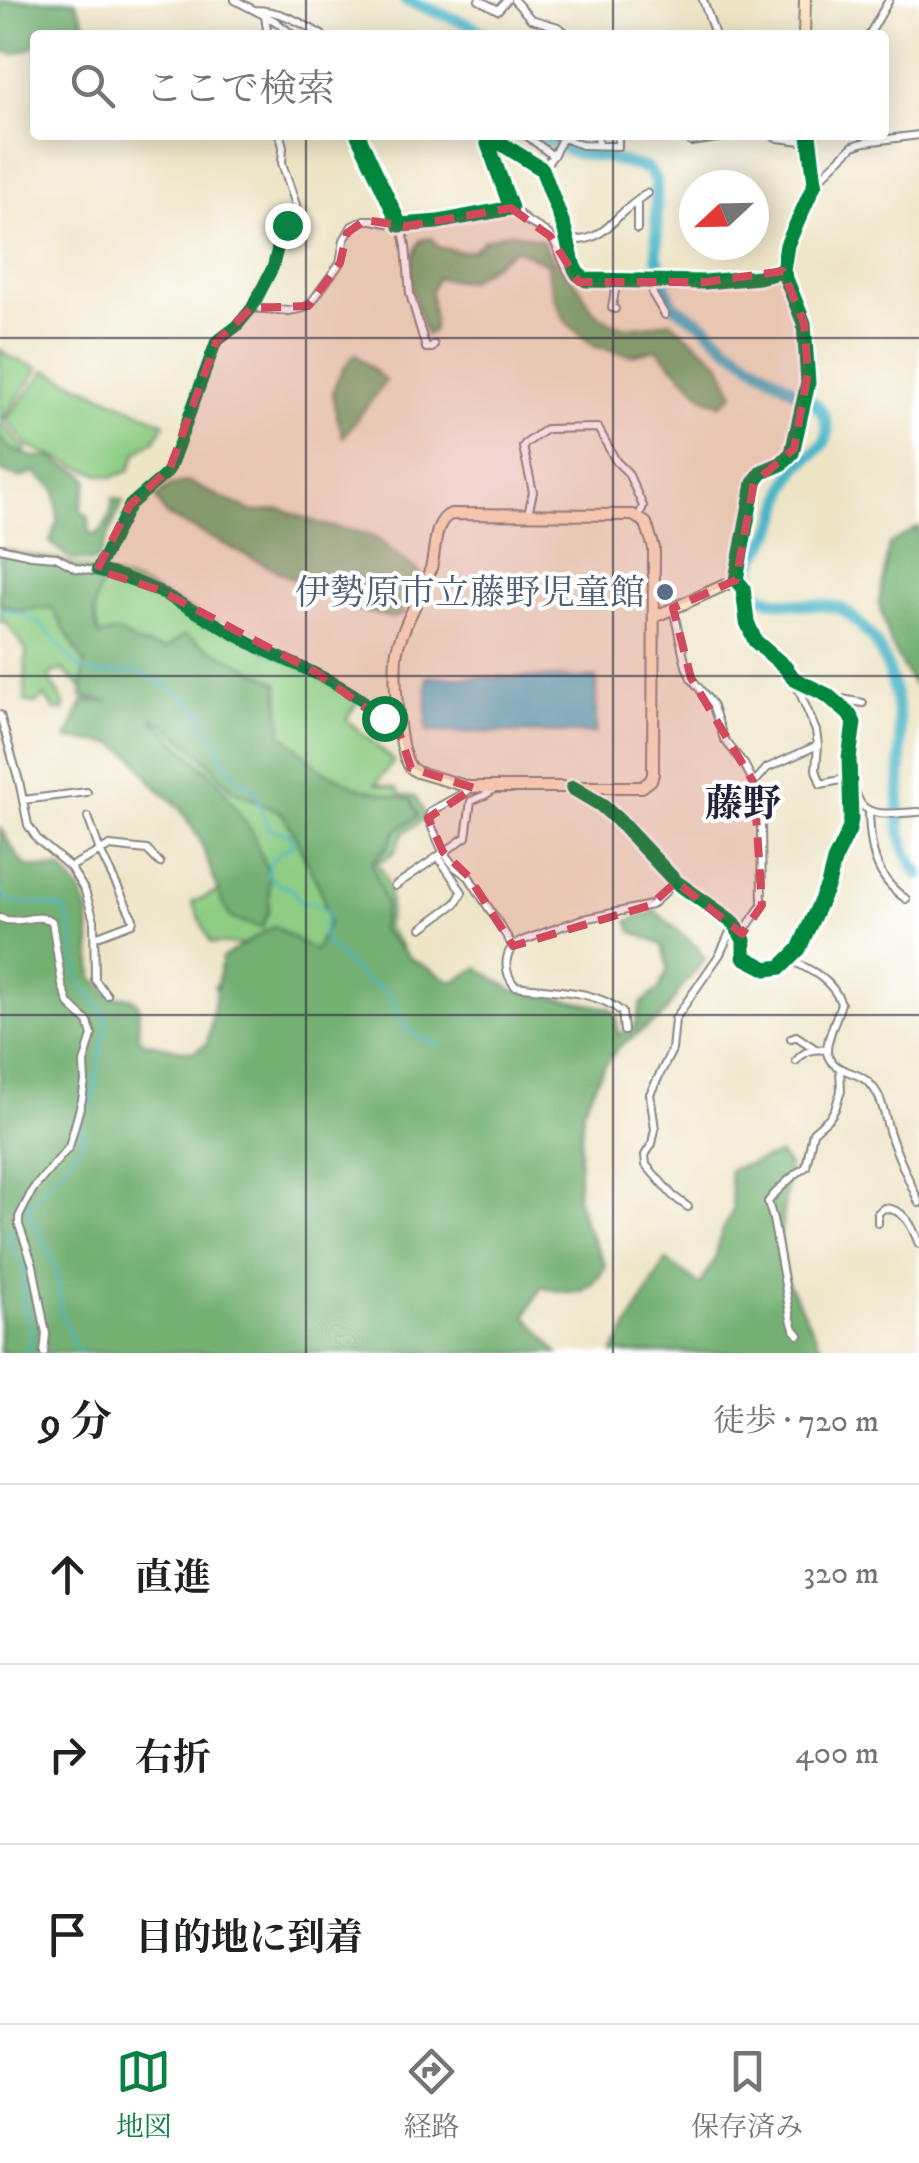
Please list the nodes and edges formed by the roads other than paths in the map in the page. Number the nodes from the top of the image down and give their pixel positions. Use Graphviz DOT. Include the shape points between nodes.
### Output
graph roads {
  1 [pos="234,0"];
  2 [pos="479,0"];
  3 [pos="511,0"];
  4 [pos="703,0"];
  5 [pos="805,0"];
  6 [pos="888,0"];
  7 [pos="254,10"];
  8 [pos="265,16"];
  9 [pos="267,30"];
  10 [pos="288,30"];
  11 [pos="313,30"];
  12 [pos="562,30"];
  13 [pos="713,30"];
  14 [pos="804,30"];
  15 [pos="873,30"];
  16 [pos="919,135"];
  17 [pos="889,139"];
  18 [pos="281,140"];
  19 [pos="360,140"];
  20 [pos="490,140"];
  21 [pos="496,140"];
  22 [pos="533,140"];
  23 [pos="559,140"];
  24 [pos="566,140"];
  25 [pos="597,140"];
  26 [pos="618,140"];
  27 [pos="810,140"];
  28 [pos="880,140"];
  29 [pos="598,146"];
  30 [pos="554,154"];
  31 [pos="542,169"];
  32 [pos="815,183"];
  33 [pos="647,193"];
  34 [pos="637,201"];
  35 [pos="511,208"];
  36 [pos="400,225"];
  37 [pos="637,229"];
  38 [pos="567,240"];
  39 [pos="783,271"];
  40 [pos="617,279"];
  41 [pos="592,281"];
  42 [pos="654,281"];
  43 [pos="252,308"];
  44 [pos="615,308"];
  45 [pos="666,314"];
  46 [pos="434,345"];
  47 [pos="528,514"];
  48 [pos="639,517"];
  49 [pos="0,548"];
  50 [pos="97,570"];
  51 [pos="736,580"];
  52 [pos="673,608"];
  53 [pos="654,616"];
  54 [pos="794,679"];
  55 [pos="834,701"];
  56 [pos="863,703"];
  57 [pos="0,715"];
  58 [pos="400,733"];
  59 [pos="818,746"];
  60 [pos="850,778"];
  61 [pos="754,782"];
  62 [pos="470,787"];
  63 [pos="497,787"];
  64 [pos="573,788"];
  65 [pos="87,792"];
  66 [pos="23,800"];
  67 [pos="870,811"];
  68 [pos="919,812"];
  69 [pos="88,817"];
  70 [pos="100,851"];
  71 [pos="442,854"];
  72 [pos="160,863"];
  73 [pos="70,868"];
  74 [pos="676,882"];
  75 [pos="395,886"];
  76 [pos="906,898"];
  77 [pos="0,918"];
  78 [pos="734,923"];
  79 [pos="422,928"];
  80 [pos="742,934"];
  81 [pos="95,937"];
  82 [pos="512,946"];
  83 [pos="790,960"];
  84 [pos="106,995"];
  85 [pos="624,1031"];
  86 [pos="791,1038"];
  87 [pos="815,1048"];
  88 [pos="826,1050"];
  89 [pos="796,1061"];
  90 [pos="840,1069"];
  91 [pos="919,1203"];
  92 [pos="688,1207"];
  93 [pos="878,1222"];
  94 [pos="919,1244"];
  95 [pos="799,1334"];
  96 [pos="44,1353"];
  1 -- 7 [label="street"];
  2 -- 3 [label="street" via="498,10"];
  3 -- 12 [label="street" via="531,19"];
  4 -- 13 [label="street"];
  5 -- 14 [label="street"];
  6 -- 15 [label="street"];
  7 -- 8 [label="street"];
  7 -- 11 [label="street"];
  8 -- 9 [label="street"];
  8 -- 10 [label="street"];
  16 -- 17 [label="street"];
  18 -- 43 [label="street" via="297,214 282,230"];
  19 -- 36 [label="street"];
  20 -- 35 [label="street"];
  21 -- 31 [label="street"];
  22 -- 30 [label="street"];
  23 -- 30 [label="street"];
  24 -- 29 [label="street"];
  25 -- 29 [label="street"];
  26 -- 29 [label="street" via="618,146"];
  27 -- 32 [label="street"];
  28 -- 32 [label="street" via="853,146"];
  30 -- 31 [label="street"];
  31 -- 38 [label="street"];
  32 -- 39 [label="street" via="787,245"];
  33 -- 34 [label="street"];
  34 -- 37 [label="street"];
  34 -- 38 [label="street" via="604,232"];
  35 -- 36 [label="street"];
  35 -- 41 [label="street" via="550,236 578,281"];
  36 -- 43 [label="street" via="365,220 352,226 340,263 304,308"];
  36 -- 46 [label="street" via="410,294 426,348"];
  38 -- 41 [label="street" via="576,271"];
  39 -- 42 [label="street" via="734,280"];
  39 -- 51 [label="street" via="804,323 806,394 789,458 754,484"];
  40 -- 41 [label="street"];
  40 -- 42 [label="street"];
  40 -- 44 [label="street"];
  42 -- 45 [label="street" via="653,295"];
  43 -- 50 [label="street" via="216,342 170,468 130,505"];
  47 -- 48 [label="street"];
  47 -- 48 [label="street" via="533,492 525,444 546,429 598,428 644,506"];
  47 -- 58 [label="street" via="441,519 427,579 397,648"];
  48 -- 53 [label="street" via="653,542"];
  49 -- 50 [label="street"];
  50 -- 58 [label="street" via="159,590 350,691"];
  51 -- 52 [label="street"];
  51 -- 54 [label="street" via="753,638"];
  52 -- 53 [label="street"];
  52 -- 61 [label="street" via="691,678"];
  53 -- 64 [label="street" via="652,780 642,787"];
  54 -- 55 [label="street"];
  54 -- 59 [label="street"];
  55 -- 56 [label="street"];
  55 -- 60 [label="street" via="853,718"];
  57 -- 66 [label="street"];
  58 -- 62 [label="street" via="411,768"];
  59 -- 60 [label="street" via="821,784"];
  59 -- 61 [label="street" via="767,768"];
  60 -- 67 [label="street"];
  60 -- 83 [label="street" via="849,830"];
  61 -- 80 [label="street" via="762,905"];
  62 -- 63 [label="street"];
  62 -- 82 [label="street" via="428,818 444,852 470,876"];
  63 -- 64 [label="street"];
  63 -- 71 [label="street" via="471,800 464,843"];
  64 -- 74 [label="street" via="618,820"];
  65 -- 66 [label="street"];
  66 -- 73 [label="street" via="38,840"];
  67 -- 68 [label="street"];
  67 -- 76 [label="street" via="881,873"];
  69 -- 70 [label="street"];
  70 -- 72 [label="street" via="147,850"];
  70 -- 73 [label="street"];
  70 -- 81 [label="street" via="133,919"];
  71 -- 75 [label="street"];
  71 -- 79 [label="street" via="462,892"];
  73 -- 81 [label="street" via="85,891"];
  74 -- 78 [label="street"];
  74 -- 82 [label="street" via="651,905 579,920"];
  77 -- 96 [label="street" via="50,918 69,1004 92,1028 69,1146 33,1189 19,1218 46,1334"];
  78 -- 80 [label="street"];
  78 -- 92 [label="street" via="675,1018 672,1050 650,1094 655,1129 646,1165"];
  80 -- 83 [label="street" via="744,957 767,969"];
  81 -- 84 [label="street" via="95,980"];
  82 -- 85 [label="street" via="506,964 515,986 602,999 622,1012"];
  83 -- 88 [label="street" via="829,983 841,1003"];
  86 -- 87 [label="street"];
  87 -- 88 [label="street"];
  87 -- 89 [label="street"];
  88 -- 90 [label="street"];
  90 -- 91 [label="street" via="874,1088"];
  90 -- 95 [label="street" via="841,1092 835,1109 812,1132 806,1167 768,1202"];
  93 -- 94 [label="street" via="884,1208 900,1212"];
}
